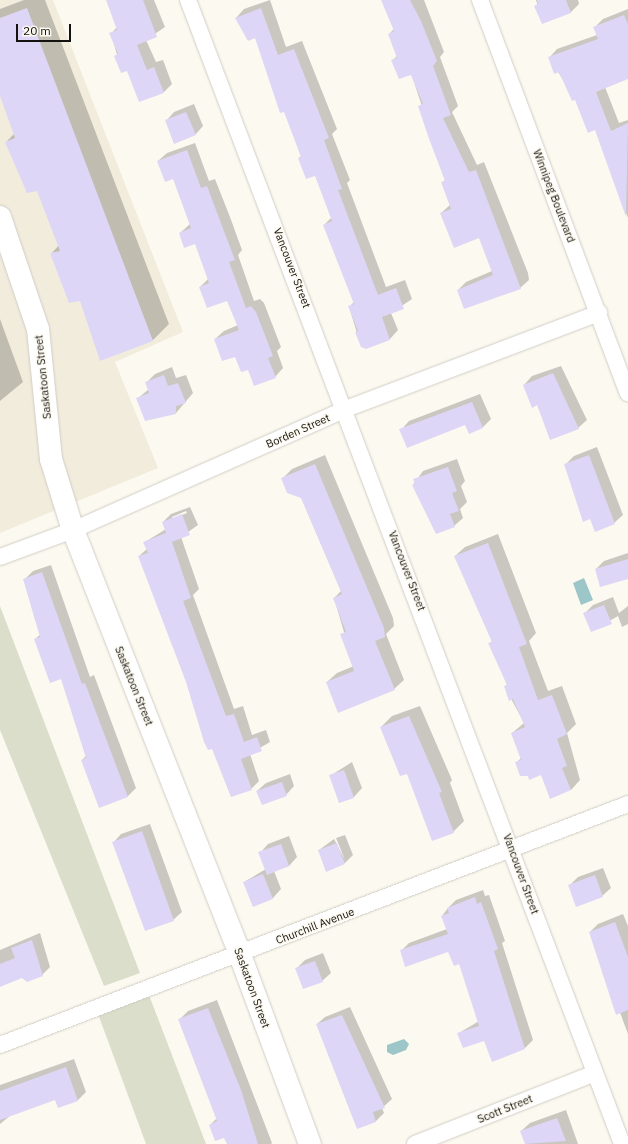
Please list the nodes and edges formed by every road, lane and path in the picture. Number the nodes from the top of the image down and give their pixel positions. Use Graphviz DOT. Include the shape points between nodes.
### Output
graph roads {
  1 [pos="188,0"];
  2 [pos="480,0"];
  3 [pos="0,217"];
  4 [pos="599,314"];
  5 [pos="628,393"];
  6 [pos="346,409"];
  7 [pos="73,530"];
  8 [pos="0,556"];
  9 [pos="628,804"];
  10 [pos="512,849"];
  11 [pos="240,955"];
  12 [pos="0,1044"];
  13 [pos="595,1073"];
  14 [pos="310,1144"];
  15 [pos="415,1144"];
  16 [pos="622,1144"];
  1 -- 6 [label="street, Vancouver Street"];
  2 -- 4 [label="street, Winnipeg Boulevard"];
  3 -- 7 [label="street, Saskatoon Street" via="38,329 52,459"];
  4 -- 5 [label="street, Winnipeg Boulevard"];
  4 -- 6 [label="street, Borden Street"];
  6 -- 7 [label="street, Borden Street"];
  6 -- 10 [label="street, Vancouver Street"];
  7 -- 8 [label="street, Borden Street"];
  7 -- 11 [label="street, Saskatoon Street"];
  9 -- 10 [label="street, Churchill Avenue"];
  10 -- 11 [label="street, Churchill Avenue"];
  10 -- 13 [label="street, Vancouver Street"];
  11 -- 12 [label="street, Churchill Avenue"];
  11 -- 14 [label="street, Saskatoon Street"];
  13 -- 15 [label="street, Scott Street"];
  13 -- 16 [label="street, Vancouver Street"];
}
